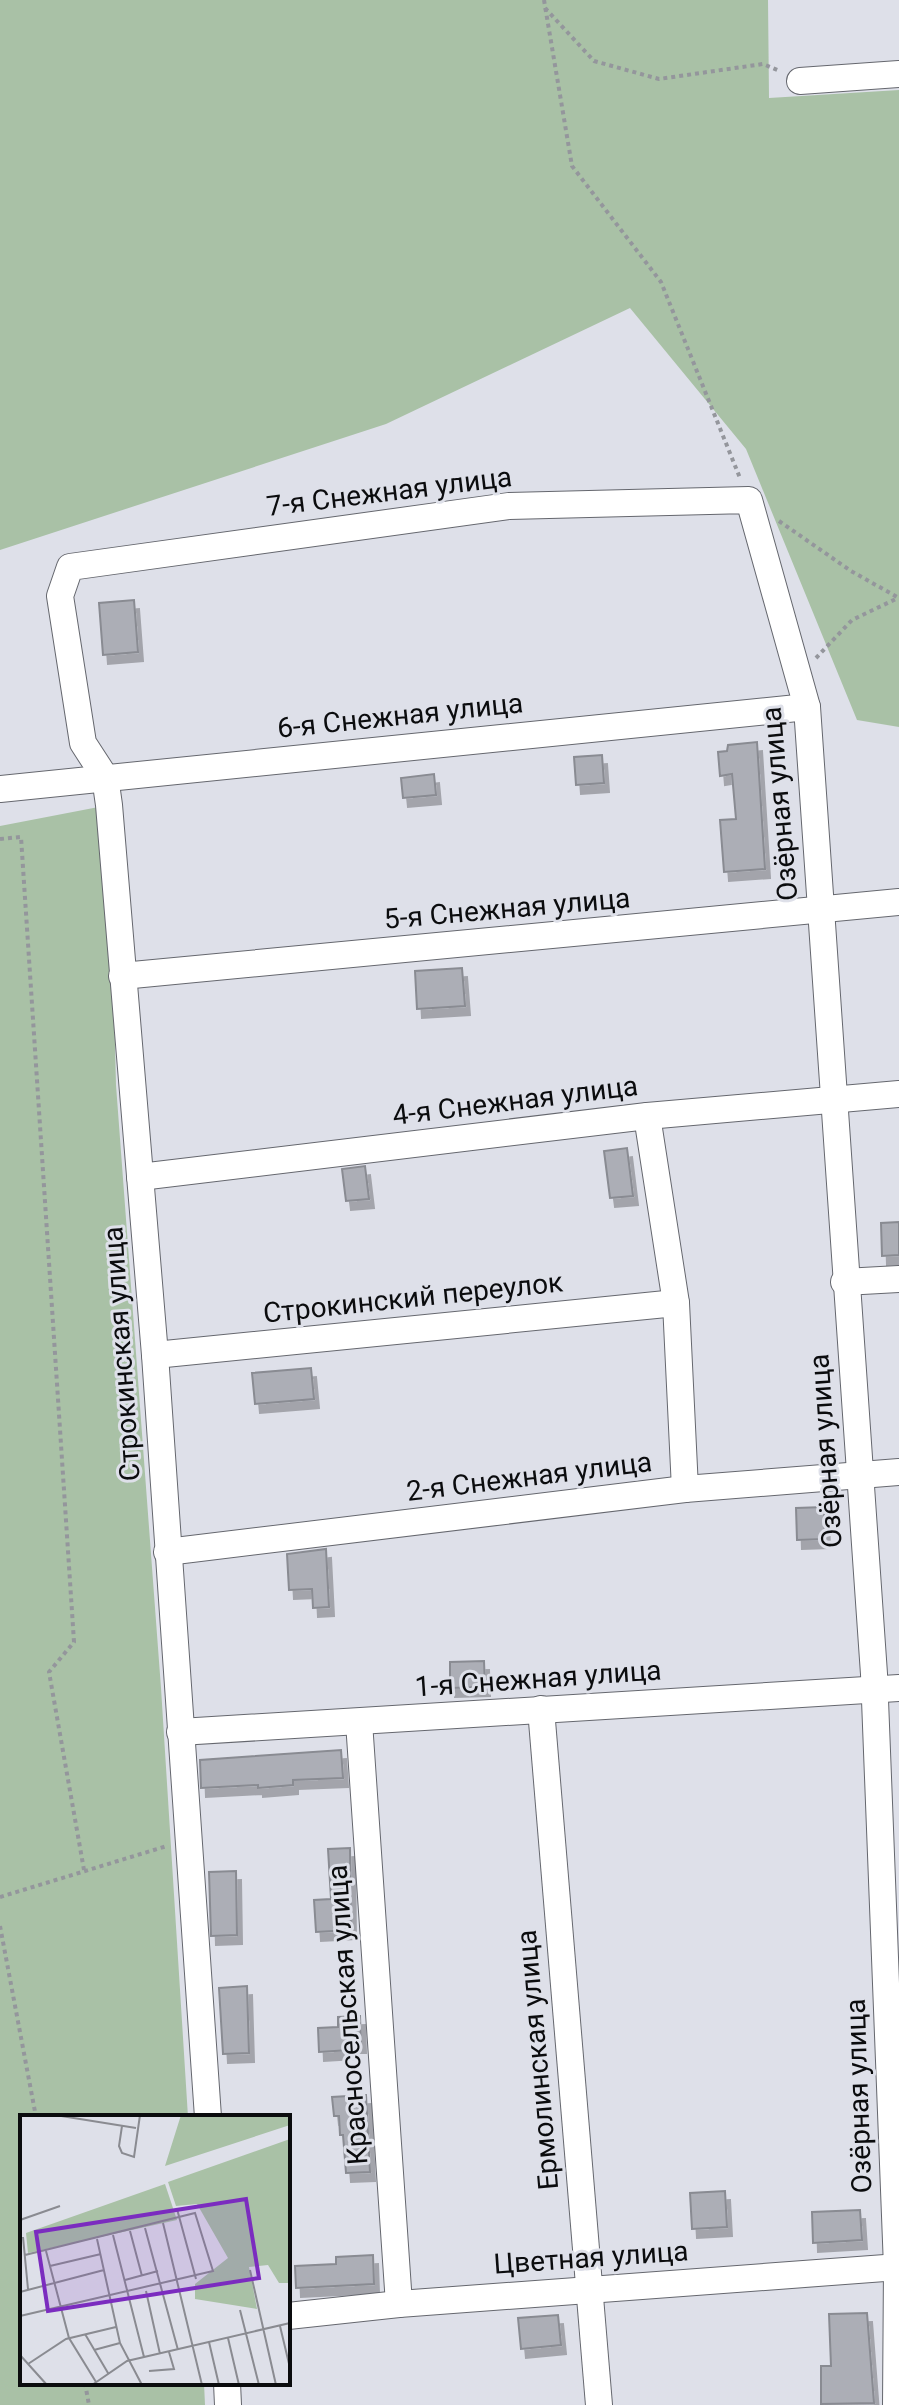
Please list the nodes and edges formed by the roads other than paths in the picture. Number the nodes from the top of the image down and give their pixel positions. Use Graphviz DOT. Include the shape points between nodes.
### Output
graph roads {
  1 [pos="899,74"];
  2 [pos="800,81"];
  3 [pos="749,500"];
  4 [pos="60,596"];
  5 [pos="807,707"];
  6 [pos="105,777"];
  7 [pos="0,789"];
  8 [pos="899,902"];
  9 [pos="820,910"];
  10 [pos="122,976"];
  11 [pos="899,1094"];
  12 [pos="833,1099"];
  13 [pos="647,1116"];
  14 [pos="140,1177"];
  15 [pos="899,1279"];
  16 [pos="844,1282"];
  17 [pos="676,1303"];
  18 [pos="155,1355"];
  19 [pos="899,1472"];
  20 [pos="859,1474"];
  21 [pos="685,1489"];
  22 [pos="167,1552"];
  23 [pos="886,1689"];
  24 [pos="541,1709"];
  25 [pos="359,1722"];
  26 [pos="180,1732"];
  27 [pos="208,2115"];
  28 [pos="898,2267"];
  29 [pos="587,2289"];
  30 [pos="399,2304"];
  31 [pos="290,2316"];
  32 [pos="227,2385"];
  33 [pos="228,2405"];
  34 [pos="599,2405"];
  35 [pos="896,2405"];
  1 -- 2 [label="street"];
  3 -- 4 [label="street, 7-я Снежная улица" via="509,506 150,555 70,567"];
  3 -- 5 [label="street, Озёрная улица"];
  4 -- 6 [label="street, Строкинская улица" via="83,743"];
  5 -- 6 [label="street, 6-я Снежная улица"];
  5 -- 9 [label="street, Озёрная улица"];
  6 -- 7 [label="street, 6-я Снежная улица"];
  6 -- 10 [label="street, Строкинская улица"];
  8 -- 9 [label="street, 5-я Снежная улица"];
  9 -- 10 [label="street, 5-я Снежная улица"];
  9 -- 12 [label="street, Озёрная улица"];
  10 -- 14 [label="street, Строкинская улица"];
  11 -- 12 [label="street, 4-я Снежная улица"];
  12 -- 13 [label="street, 4-я Снежная улица"];
  12 -- 16 [label="street, Озёрная улица"];
  13 -- 14 [label="street, 4-я Снежная улица"];
  13 -- 17 [label="street"];
  14 -- 18 [label="street, Строкинская улица"];
  15 -- 16 [label="street"];
  16 -- 20 [label="street, Озёрная улица"];
  17 -- 18 [label="street, Строкинский переулок"];
  17 -- 21 [label="street"];
  18 -- 22 [label="street, Строкинская улица"];
  19 -- 20 [label="street, 2-я Снежная улица"];
  20 -- 21 [label="street, 2-я Снежная улица"];
  20 -- 23 [label="street, Озёрная улица"];
  21 -- 22 [label="street, 2-я Снежная улица"];
  22 -- 26 [label="street, Строкинская улица"];
  23 -- 24 [label="street, 1-я Снежная улица"];
  23 -- 28 [label="street, Озёрная улица"];
  24 -- 25 [label="street, 1-я Снежная улица"];
  24 -- 29 [label="street, Ермолинская улица"];
  25 -- 26 [label="street, 1-я Снежная улица"];
  25 -- 30 [label="street, Красносельская улица"];
  26 -- 27 [label="street, Строкинская улица"];
  28 -- 29 [label="street, Цветная улица"];
  28 -- 35 [label="street, Озёрная улица"];
  29 -- 30 [label="street, Цветная улица"];
  29 -- 34 [label="street, Ермолинская улица"];
  30 -- 31 [label="street, Цветная улица"];
  32 -- 33 [label="street"];
}
